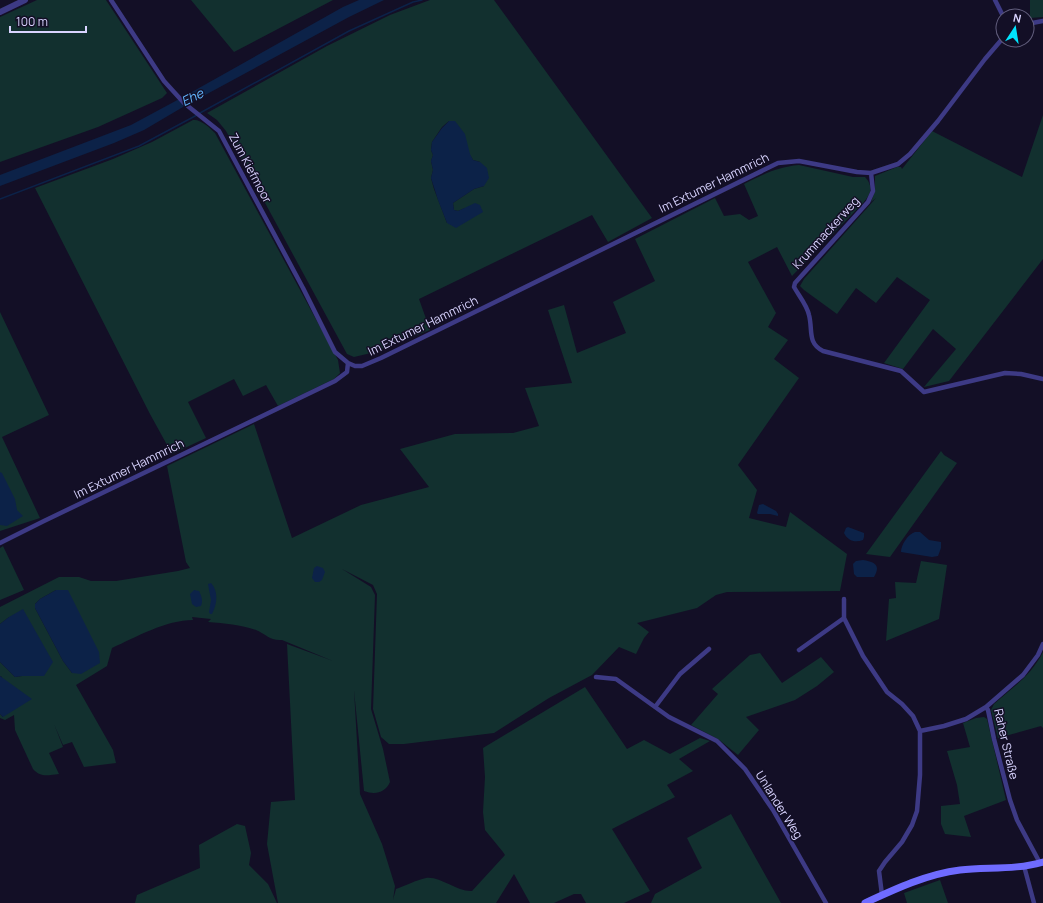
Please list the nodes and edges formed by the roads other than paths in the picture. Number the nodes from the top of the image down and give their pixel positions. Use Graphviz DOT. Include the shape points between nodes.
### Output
graph roads {
  1 [pos="25,0"];
  2 [pos="111,0"];
  3 [pos="0,12"];
  4 [pos="995,47"];
  5 [pos="871,173"];
  6 [pos="348,363"];
  7 [pos="1043,379"];
  8 [pos="0,543"];
  9 [pos="844,599"];
  10 [pos="844,618"];
  11 [pos="1043,644"];
  12 [pos="709,648"];
  13 [pos="799,650"];
  14 [pos="596,677"];
  15 [pos="986,707"];
  16 [pos="655,708"];
  17 [pos="920,731"];
  18 [pos="1042,862"];
  19 [pos="1024,866"];
  20 [pos="882,895"];
  21 [pos="826,903"];
  22 [pos="865,903"];
  23 [pos="1034,903"];
  1 -- 3 [label="street"];
  2 -- 6 [label="street, Zum Kiefmoor" via="166,84 184,103 219,131 335,352"];
  4 -- 5 [label="street" via="910,154 898,164"];
  5 -- 6 [label="street, Im Extumer Hammrich" via="799,161 778,163 381,358 362,366"];
  5 -- 7 [label="street, Krummackerweg" via="873,191 868,202 795,283 794,287 810,316 812,340 817,348 901,371 924,392 1005,373"];
  6 -- 8 [label="street, Im Extumer Hammrich" via="347,372 335,381"];
  9 -- 10 [label="street"];
  10 -- 13 [label="street"];
  10 -- 17 [label="street" via="863,656 887,692 913,716"];
  11 -- 15 [label="street, Raher Straße" via="1023,675"];
  12 -- 16 [label="street" via="680,674"];
  14 -- 16 [label="street, Unlander Weg" via="616,679"];
  15 -- 17 [label="street" via="966,719"];
  15 -- 18 [label="street, Raher Straße" via="1017,820"];
  16 -- 21 [label="street, Unlander Weg" via="669,718 717,741 745,769 773,810"];
  17 -- 20 [label="street" via="917,811 902,842 879,871"];
  18 -- 19 [label="main road"];
  19 -- 20 [label="main road" via="936,874"];
  19 -- 23 [label="street"];
  20 -- 22 [label="main road"];
}
